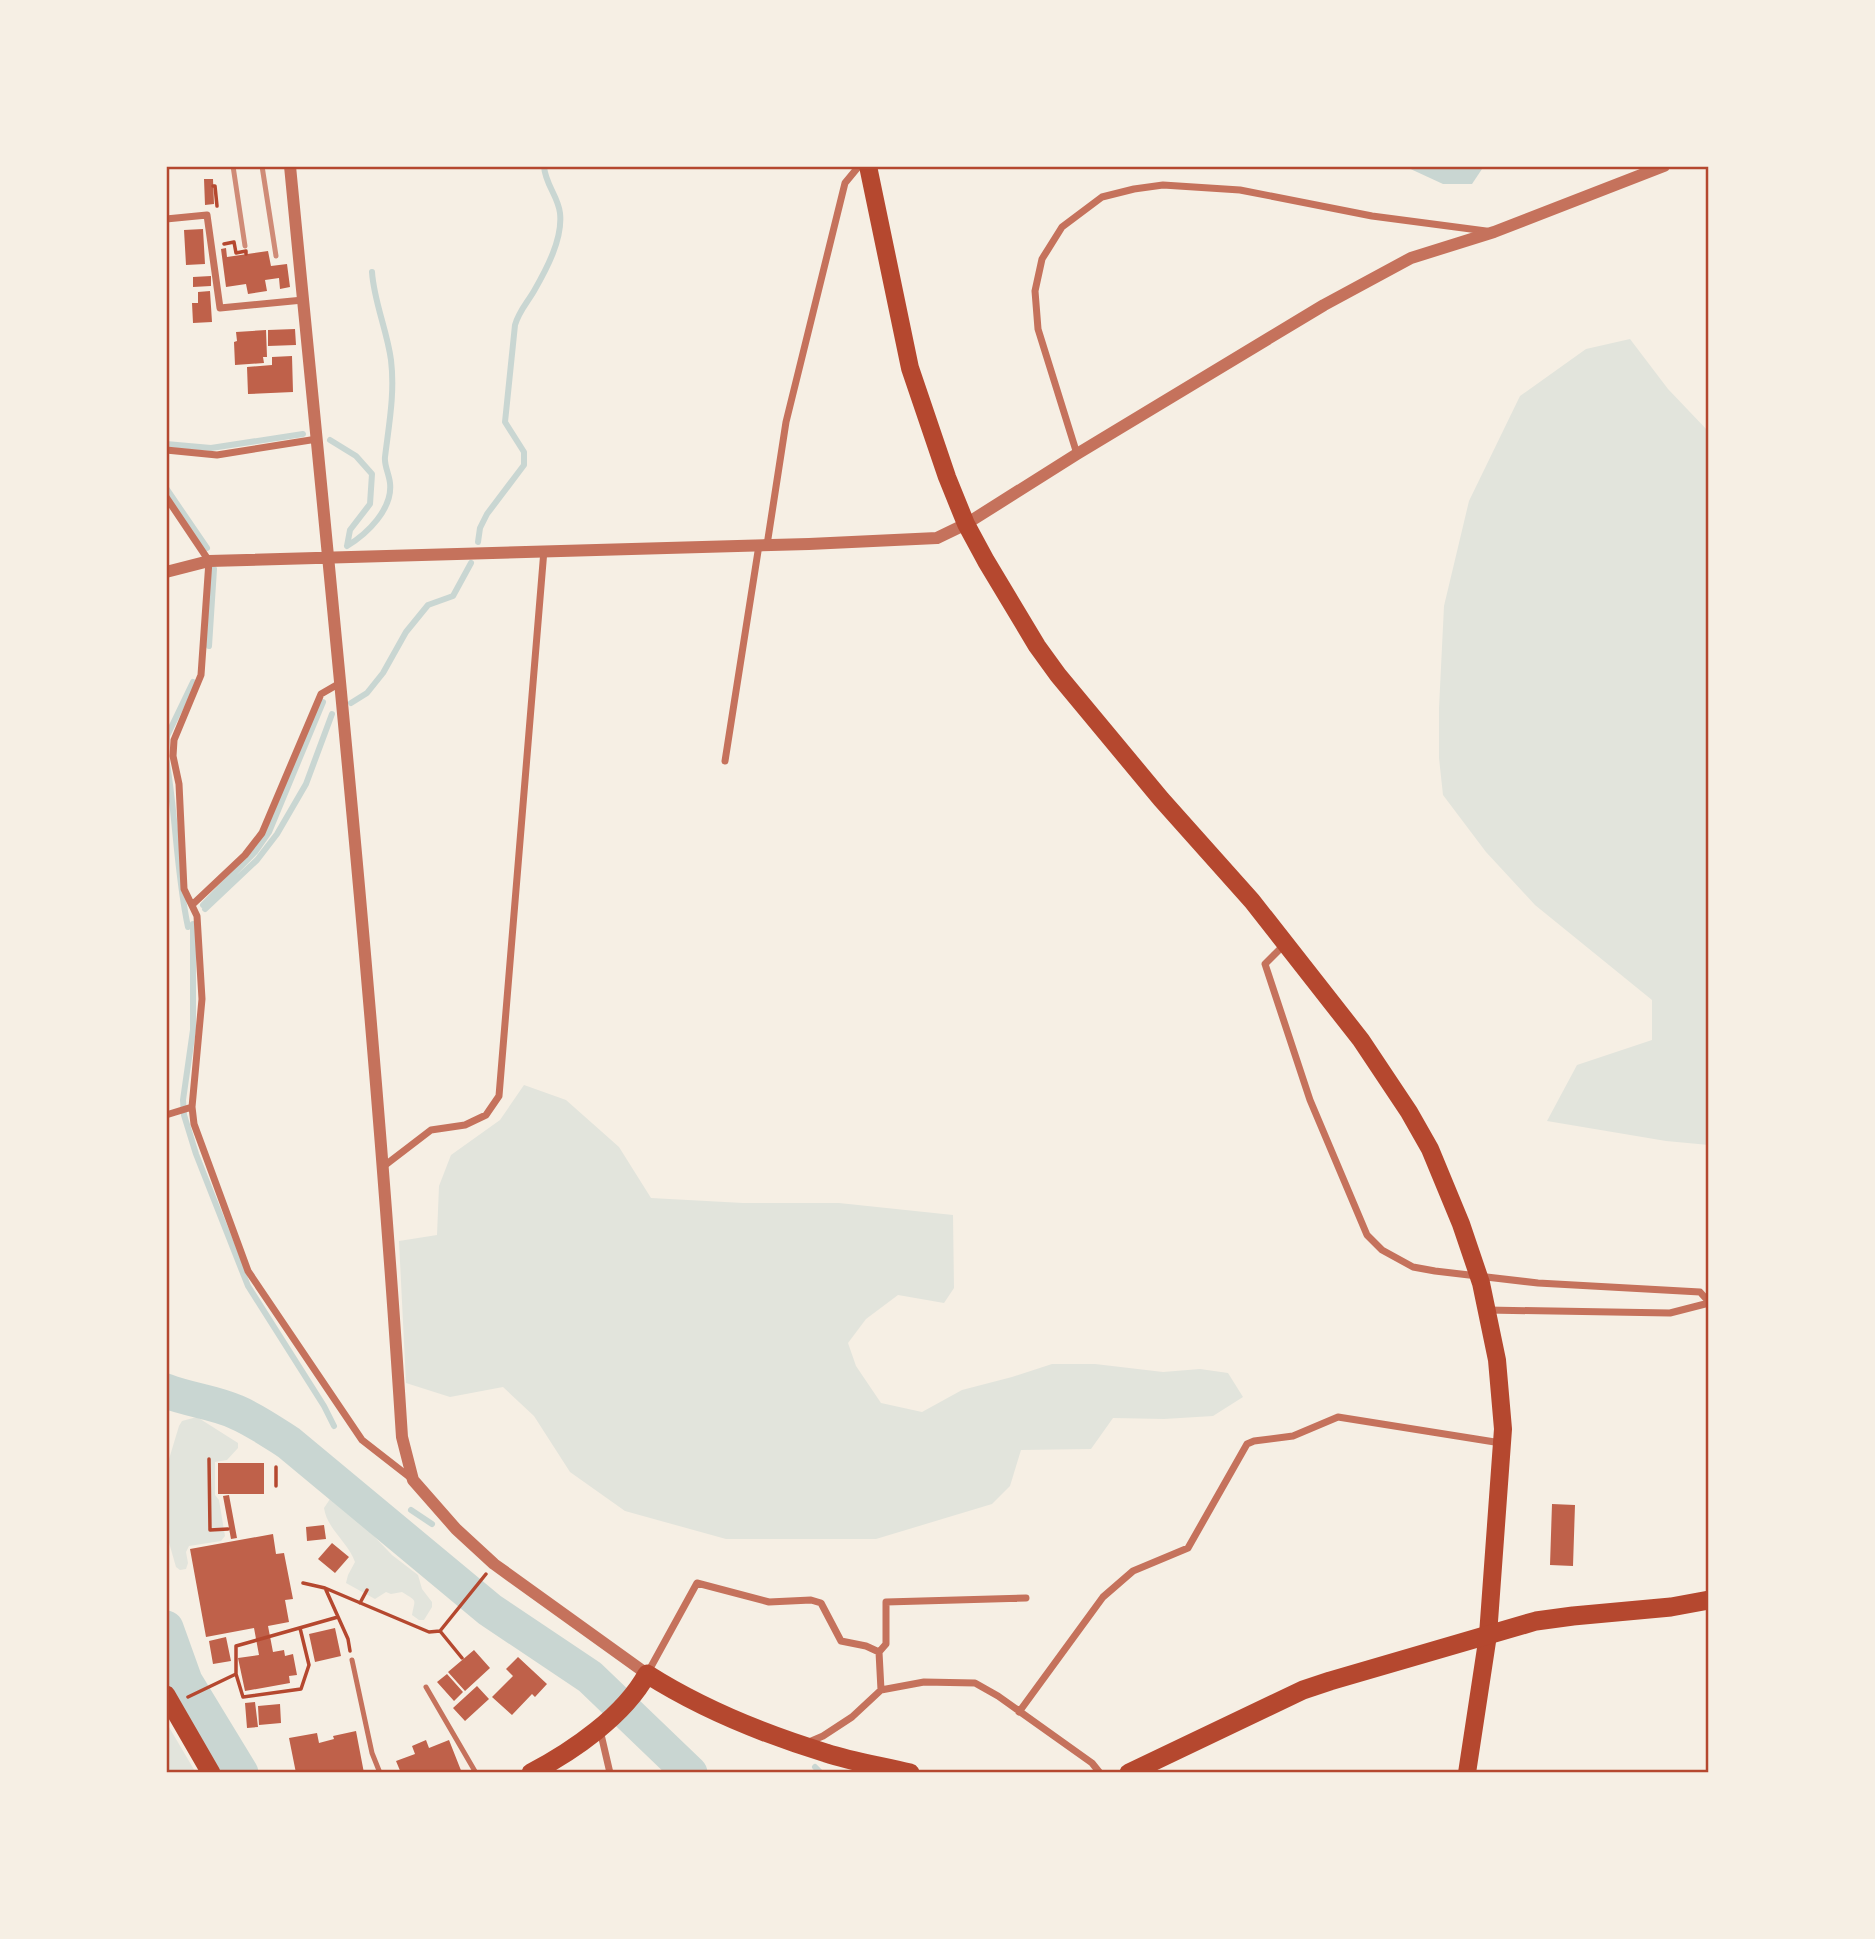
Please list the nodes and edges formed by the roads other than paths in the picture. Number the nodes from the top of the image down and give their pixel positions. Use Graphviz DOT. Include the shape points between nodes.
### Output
graph roads {
  1 [pos="290,166"];
  2 [pos="859,166"];
  3 [pos="868,166"];
  4 [pos="1664,166"];
  5 [pos="166,219"];
  6 [pos="1494,232"];
  7 [pos="303,300"];
  8 [pos="317,439"];
  9 [pos="166,450"];
  10 [pos="1077,454"];
  11 [pos="166,497"];
  12 [pos="966,524"];
  13 [pos="763,545"];
  14 [pos="544,550"];
  15 [pos="328,556"];
  16 [pos="208,561"];
  17 [pos="166,572"];
  18 [pos="340,683"];
  19 [pos="725,761"];
  20 [pos="192,905"];
  21 [pos="1285,944"];
  22 [pos="191,1107"];
  23 [pos="166,1115"];
  24 [pos="384,1166"];
  25 [pos="1709,1303"];
  26 [pos="1486,1310"];
  27 [pos="1502,1443"];
  28 [pos="412,1480"];
  29 [pos="1026,1598"];
  30 [pos="1709,1600"];
  31 [pos="1488,1635"];
  32 [pos="879,1652"];
  33 [pos="352,1660"];
  34 [pos="643,1681"];
  35 [pos="426,1687"];
  36 [pos="881,1690"];
  37 [pos="175,1697"];
  38 [pos="1018,1712"];
  39 [pos="603,1726"];
  40 [pos="802,1745"];
  41 [pos="211,1773"];
  42 [pos="380,1773"];
  43 [pos="476,1773"];
  44 [pos="531,1773"];
  45 [pos="610,1773"];
  46 [pos="910,1773"];
  47 [pos="1100,1773"];
  48 [pos="1129,1773"];
  49 [pos="1466,1773"];
  1 -- 7 [label="street"];
  2 -- 13 [label="street" via="845,183 786,422"];
  3 -- 12 [label="main road" via="910,368"];
  4 -- 6 [label="street"];
  5 -- 7 [label="street" via="207,215 220,308"];
  6 -- 10 [label="street" via="1411,258"];
  6 -- 10 [label="street" via="1372,216 1240,190 1163,185 1102,198 1062,227 1042,259 1035,291 1038,329"];
  7 -- 8 [label="street"];
  8 -- 9 [label="street" via="217,455"];
  8 -- 15 [label="street"];
  10 -- 12 [label="street"];
  11 -- 16 [label="street"];
  12 -- 13 [label="street" via="937,538"];
  12 -- 21 [label="main road" via="1058,676"];
  13 -- 14 [label="street"];
  13 -- 19 [label="street"];
  14 -- 15 [label="street"];
  14 -- 24 [label="street" via="499,1096 486,1115 465,1125 431,1130"];
  15 -- 16 [label="street"];
  15 -- 18 [label="street"];
  16 -- 17 [label="street"];
  16 -- 20 [label="street" via="201,676 174,740 173,756 184,889"];
  18 -- 20 [label="street" via="321,694 262,833"];
  18 -- 24 [label="street"];
  20 -- 22 [label="street" via="197,916 202,999"];
  21 -- 25 [label="street" via="1265,964 1310,1100 1367,1235 1382,1250 1413,1267 1435,1272 1700,1292"];
  21 -- 26 [label="main road" via="1361,1040 1430,1149 1461,1224"];
  22 -- 23 [label="street"];
  22 -- 28 [label="street" via="203,1152 248,1270 362,1440"];
  24 -- 28 [label="street" via="402,1437"];
  25 -- 26 [label="street" via="1670,1313"];
  26 -- 27 [label="main road" via="1500,1384"];
  27 -- 31 [label="main road"];
  27 -- 38 [label="street" via="1338,1417 1293,1436 1247,1444 1188,1548 1133,1572 1103,1597"];
  28 -- 34 [label="street" via="494,1564"];
  29 -- 32 [label="street" via="886,1602 886,1644"];
  30 -- 31 [label="highway" via="1536,1621"];
  31 -- 48 [label="highway" via="1303,1690"];
  31 -- 49 [label="main road"];
  32 -- 34 [label="street" via="841,1641 821,1603 769,1601 697,1583"];
  32 -- 36 [label="street"];
  33 -- 42 [label="lane"];
  34 -- 39 [label="highway"];
  34 -- 40 [label="highway"];
  35 -- 43 [label="lane"];
  36 -- 38 [label="street" via="924,1682 975,1683"];
  36 -- 40 [label="street" via="852,1717"];
  37 -- 41 [label="highway"];
  38 -- 47 [label="street"];
  39 -- 44 [label="highway"];
  39 -- 45 [label="street"];
  40 -- 46 [label="highway"];
}
